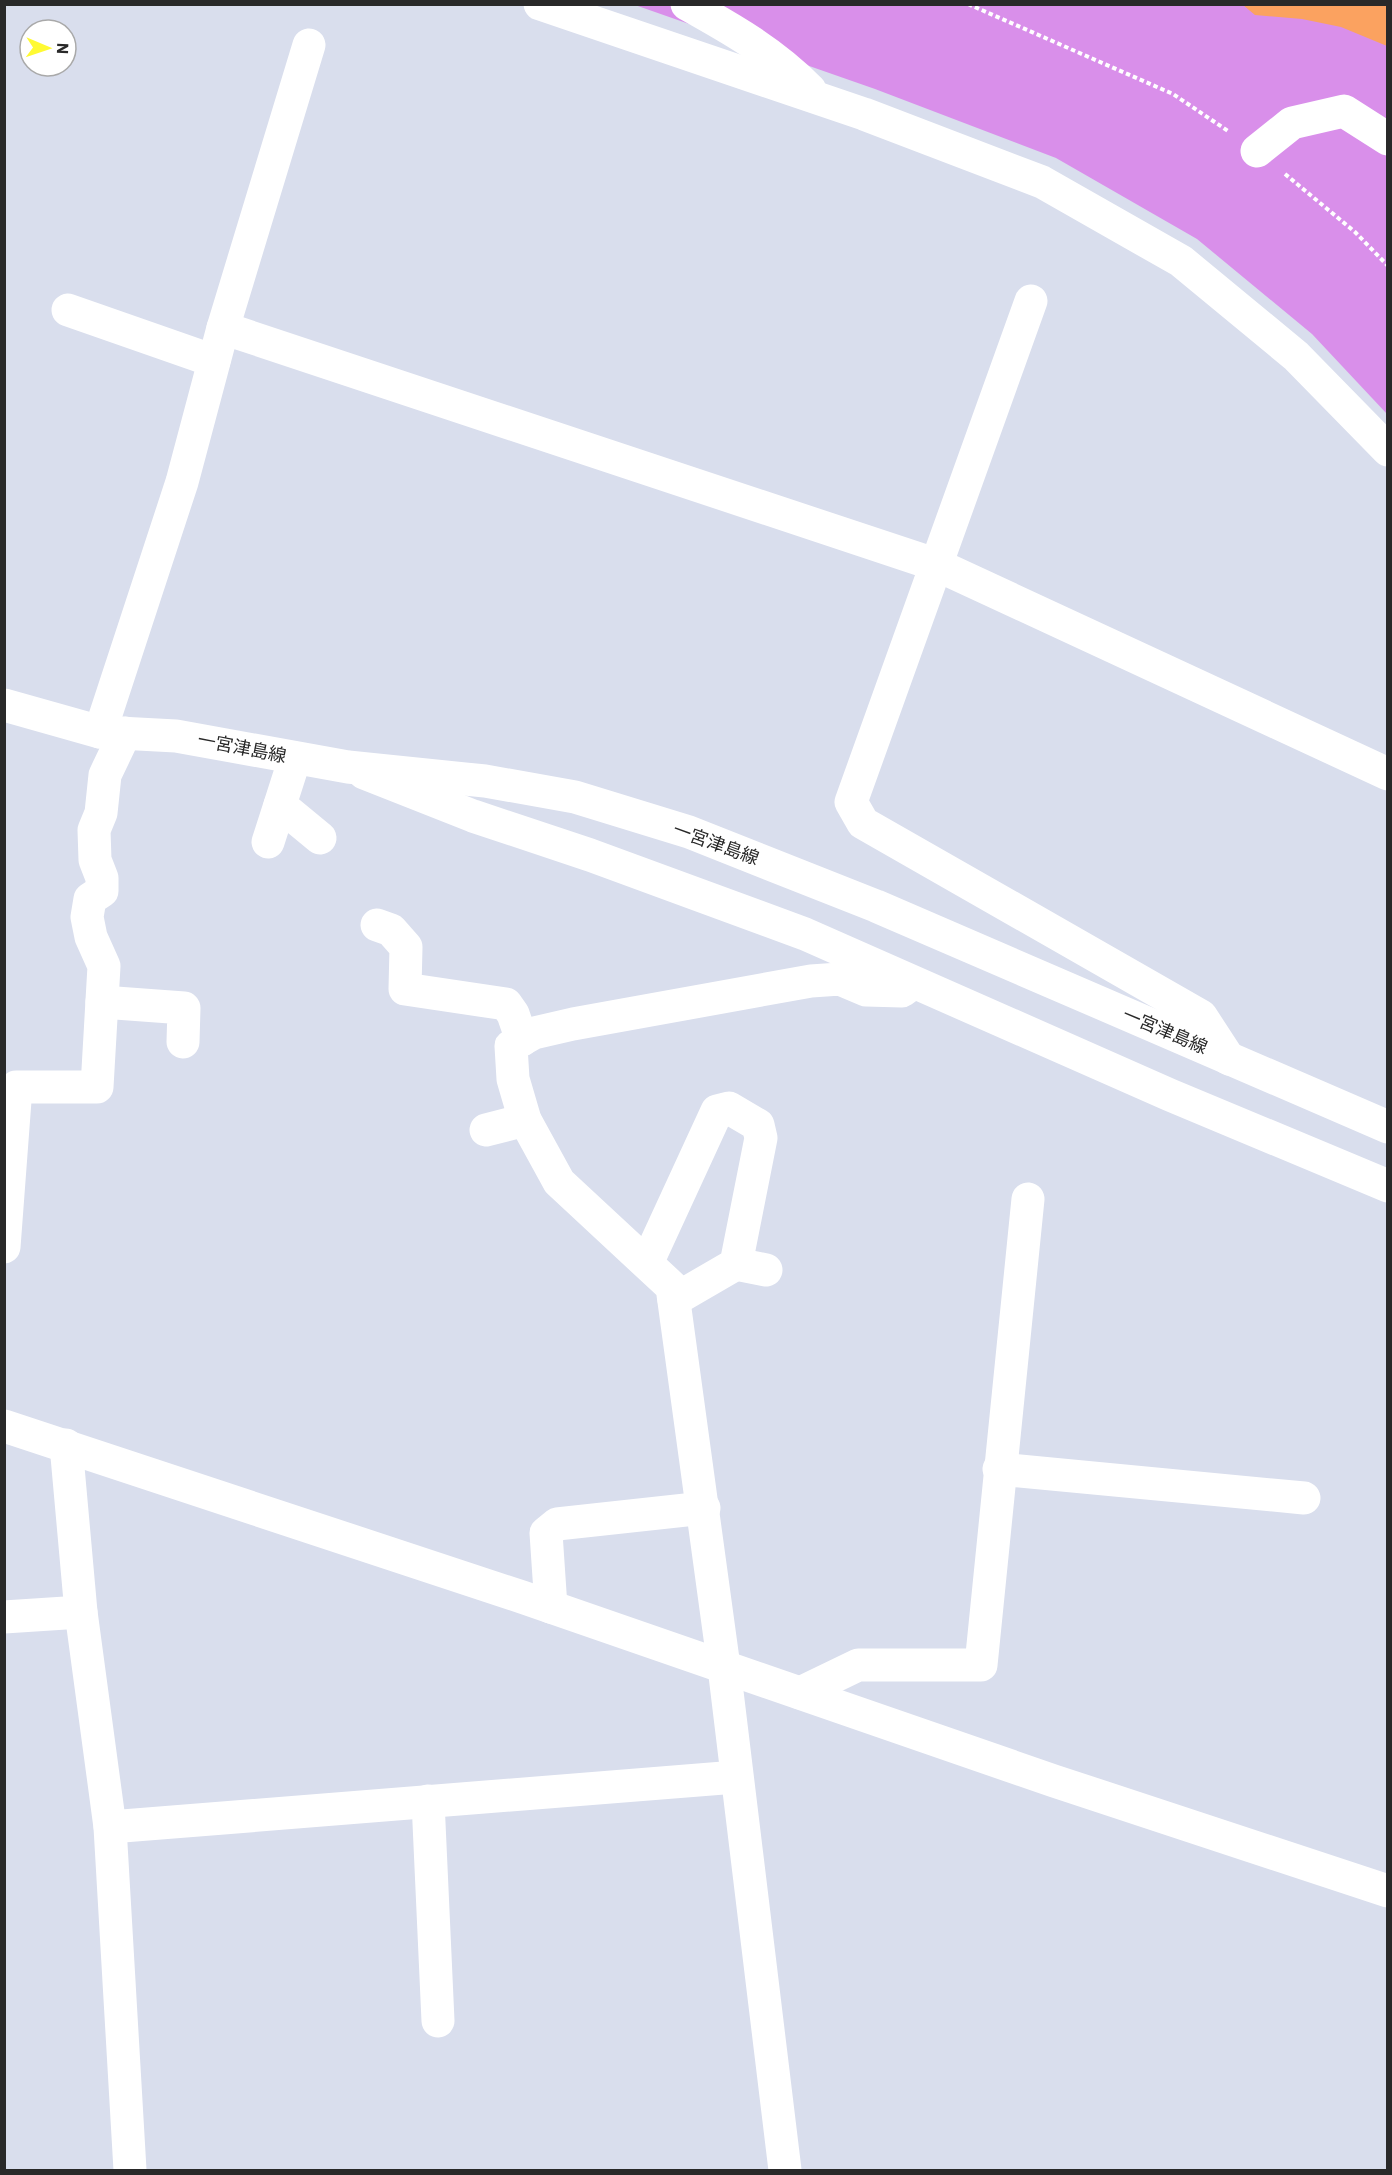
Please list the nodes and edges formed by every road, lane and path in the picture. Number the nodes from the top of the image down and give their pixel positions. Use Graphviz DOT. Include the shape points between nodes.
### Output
graph roads {
  1 [pos="540,4"];
  2 [pos="687,4"];
  3 [pos="968,4"];
  4 [pos="309,45"];
  5 [pos="818,98"];
  6 [pos="1388,139"];
  7 [pos="1257,151"];
  8 [pos="1388,266"];
  9 [pos="1031,301"];
  10 [pos="68,310"];
  11 [pos="223,328"];
  12 [pos="214,361"];
  13 [pos="1388,450"];
  14 [pos="937,566"];
  15 [pos="4,705"];
  16 [pos="113,733"];
  17 [pos="296,758"];
  18 [pos="348,767"];
  19 [pos="1388,774"];
  20 [pos="280,805"];
  21 [pos="320,838"];
  22 [pos="268,842"];
  23 [pos="377,925"];
  24 [pos="913,983"];
  25 [pos="102,1002"];
  26 [pos="522,1040"];
  27 [pos="183,1042"];
  28 [pos="1229,1059"];
  29 [pos="525,1120"];
  30 [pos="1388,1127"];
  31 [pos="486,1130"];
  32 [pos="1388,1186"];
  33 [pos="1028,1200"];
  34 [pos="4,1247"];
  35 [pos="646,1263"];
  36 [pos="674,1300"];
  37 [pos="4,1426"];
  38 [pos="66,1445"];
  39 [pos="999,1468"];
  40 [pos="1304,1498"];
  41 [pos="704,1508"];
  42 [pos="551,1607"];
  43 [pos="81,1612"];
  44 [pos="4,1617"];
  45 [pos="724,1667"];
  46 [pos="800,1693"];
  47 [pos="736,1777"];
  48 [pos="428,1801"];
  49 [pos="110,1827"];
  50 [pos="1388,1891"];
  51 [pos="438,2021"];
  52 [pos="130,2170"];
  53 [pos="785,2170"];
  1 -- 5 [label="street"];
  2 -- 5 [label="street" via="740,33 790,69"];
  3 -- 7 [label="path" via="1173,94"];
  4 -- 11 [label="street"];
  5 -- 13 [label="street" via="1042,183 1181,261 1296,356"];
  6 -- 7 [label="street" via="1344,111 1292,123"];
  7 -- 8 [label="path" via="1356,232"];
  9 -- 14 [label="street"];
  10 -- 12 [label="street"];
  11 -- 12 [label="street"];
  11 -- 14 [label="street"];
  12 -- 16 [label="street"];
  14 -- 19 [label="street"];
  14 -- 28 [label="street" via="851,802 863,823 1201,1016"];
  15 -- 16 [label="street, 一宮津島線"];
  16 -- 17 [label="street, 一宮津島線" via="176,736"];
  16 -- 25 [label="street" via="101,813 94,830 102,891 90,899 87,917 104,966"];
  17 -- 18 [label="street, 一宮津島線"];
  17 -- 20 [label="street"];
  18 -- 24 [label="street" via="473,816 805,934"];
  18 -- 28 [label="street, 一宮津島線" via="484,781 575,797 689,832 876,906"];
  20 -- 21 [label="street"];
  20 -- 22 [label="street"];
  23 -- 26 [label="street" via="390,930 406,947 405,989 506,1004"];
  24 -- 26 [label="street" via="902,991 866,990 840,979 811,981 573,1024 534,1033"];
  24 -- 32 [label="street"];
  25 -- 27 [label="street" via="184,1008"];
  25 -- 34 [label="street" via="97,1087 16,1087"];
  26 -- 29 [label="street" via="511,1046 513,1079"];
  28 -- 30 [label="street, 一宮津島線"];
  29 -- 31 [label="street"];
  29 -- 35 [label="street" via="559,1182"];
  33 -- 39 [label="street"];
  35 -- 36 [label="street" via="672,1287"];
  35 -- 36 [label="street" via="717,1111 729,1108 758,1125 761,1138 751,1267"];
  36 -- 41 [label="street"];
  37 -- 38 [label="street"];
  38 -- 42 [label="street"];
  38 -- 43 [label="street"];
  39 -- 40 [label="street"];
  39 -- 46 [label="street" via="981,1665 858,1665"];
  41 -- 42 [label="street" via="557,1524 546,1533"];
  41 -- 45 [label="street"];
  42 -- 45 [label="street"];
  43 -- 44 [label="street"];
  43 -- 49 [label="street"];
  45 -- 46 [label="street"];
  45 -- 47 [label="street"];
  46 -- 50 [label="street"];
  47 -- 48 [label="street"];
  47 -- 53 [label="street"];
  48 -- 49 [label="street"];
  48 -- 51 [label="street"];
  49 -- 52 [label="street"];
}
